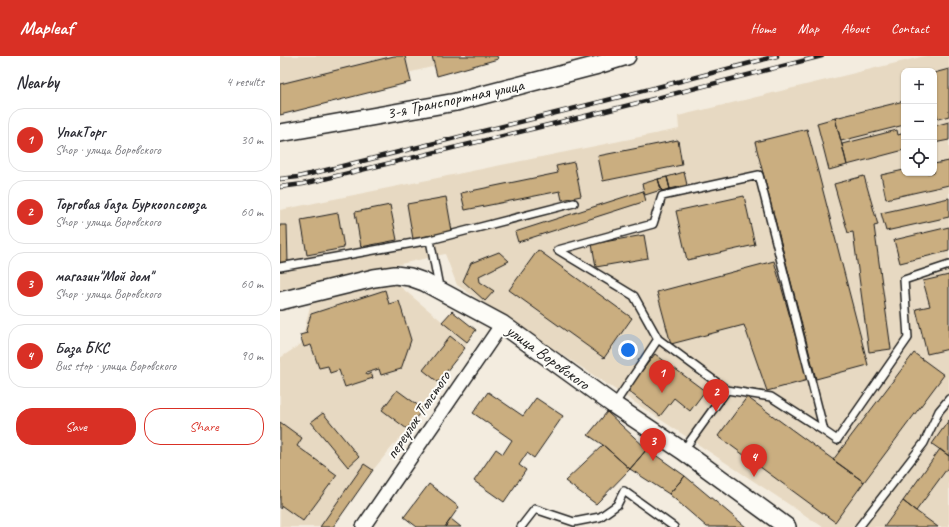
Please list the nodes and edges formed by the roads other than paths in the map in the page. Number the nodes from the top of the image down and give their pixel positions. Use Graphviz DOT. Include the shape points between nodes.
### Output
graph roads {
  1 [pos="627,56"];
  2 [pos="280,133"];
  3 [pos="574,202"];
  4 [pos="430,240"];
  5 [pos="949,265"];
  6 [pos="280,267"];
  7 [pos="439,290"];
  8 [pos="280,301"];
  9 [pos="502,324"];
  10 [pos="658,339"];
  11 [pos="727,390"];
  12 [pos="949,398"];
  13 [pos="614,405"];
  14 [pos="824,431"];
  15 [pos="683,451"];
  16 [pos="363,527"];
  17 [pos="521,527"];
  18 [pos="674,527"];
  19 [pos="787,527"];
  20 [pos="860,527"];
  1 -- 2 [label="street, 3-я Транспортная улица" via="456,102"];
  3 -- 4 [label="lane"];
  4 -- 6 [label="lane"];
  4 -- 7 [label="lane"];
  5 -- 14 [label="lane" via="904,280 908,338 837,440"];
  7 -- 8 [label="street, улица Воровского" via="410,277 395,275"];
  7 -- 9 [label="street, улица Воровского"];
  9 -- 13 [label="street, улица Воровского"];
  9 -- 16 [label="street, переулок Толстого"];
  10 -- 11 [label="lane"];
  10 -- 13 [label="lane"];
  10 -- 14 [label="lane" via="634,296 558,250 653,224 662,196 759,175"];
  11 -- 14 [label="lane" via="771,397"];
  11 -- 15 [label="lane"];
  12 -- 20 [label="lane" via="924,443"];
  13 -- 15 [label="street, улица Воровского"];
  15 -- 19 [label="street, улица Воровского"];
  17 -- 18 [label="lane" via="535,509 574,522 600,517 617,504 624,491"];
}
